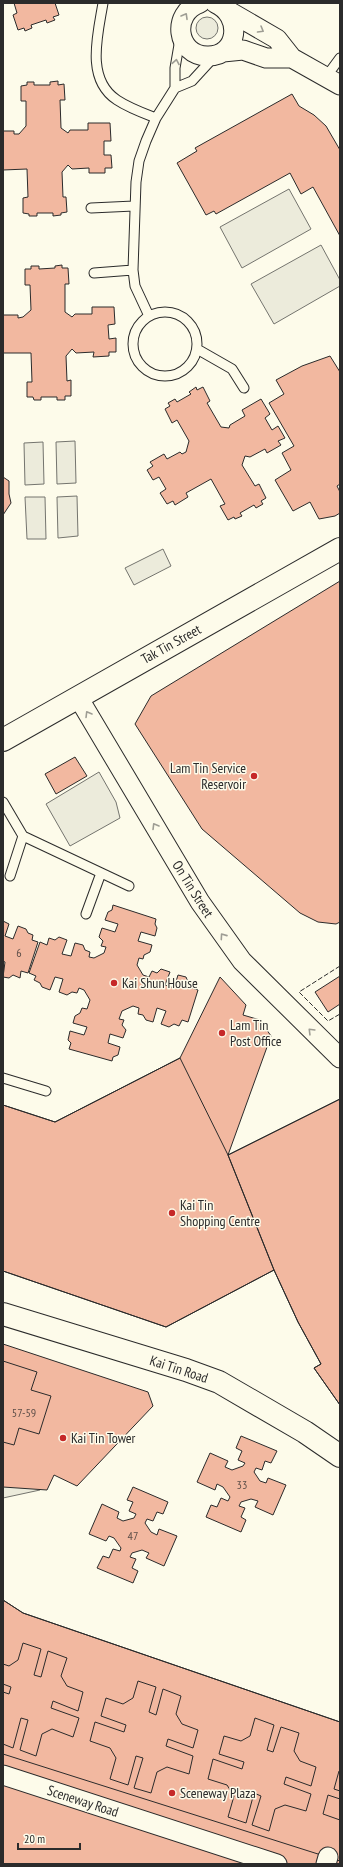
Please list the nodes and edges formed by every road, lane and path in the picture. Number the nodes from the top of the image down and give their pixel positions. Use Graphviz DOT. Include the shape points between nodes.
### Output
graph roads {
  1 [pos="103,3"];
  2 [pos="200,3"];
  3 [pos="220,5"];
  4 [pos="181,36"];
  5 [pos="219,54"];
  6 [pos="292,58"];
  7 [pos="340,58"];
  8 [pos="333,81"];
  9 [pos="175,88"];
  10 [pos="156,118"];
  11 [pos="134,206"];
  12 [pos="91,208"];
  13 [pos="134,270"];
  14 [pos="94,272"];
  15 [pos="149,316"];
  16 [pos="197,349"];
  17 [pos="244,388"];
  18 [pos="340,550"];
  19 [pos="78,697"];
  20 [pos="3,740"];
  21 [pos="3,802"];
  22 [pos="23,836"];
  23 [pos="101,873"];
  24 [pos="10,876"];
  25 [pos="130,886"];
  26 [pos="86,914"];
  27 [pos="340,1058"];
  28 [pos="3,1078"];
  29 [pos="46,1091"];
  30 [pos="3,1314"];
  31 [pos="340,1456"];
  32 [pos="3,1776"];
  33 [pos="277,1864"];
  1 -- 10 [label="lane" via="96,46 99,76 105,89 116,100"];
  4 -- 2 [label="street, one-way" via="180,28 186,13"];
  3 -- 5 [label="street" via="234,23 235,31 229,46"];
  3 -- 6 [label="street, one-way" via="277,39"];
  4 -- 5 [label="street" via="190,51 198,55"];
  9 -- 4 [label="lane, one-way" via="175,68"];
  5 -- 6 [label="street" via="243,50 266,58"];
  5 -- 9 [label="lane" via="192,81"];
  6 -- 8 [label="street"];
  7 -- 8 [label="lane"];
  9 -- 10 [label="lane"];
  10 -- 11 [label="lane" via="139,161"];
  11 -- 12 [label="lane"];
  11 -- 13 [label="lane"];
  13 -- 14 [label="lane"];
  13 -- 15 [label="lane" via="135,286"];
  15 -- 16 [label="lane" via="169,312 184,318 194,329"];
  15 -- 16 [label="lane" via="136,330 133,340 137,359 150,372 170,376 179,372 188,367"];
  16 -- 17 [label="lane" via="232,369"];
  18 -- 19 [label="street, Tak Tin Street"];
  19 -- 20 [label="street, Tak Tin Street"];
  27 -- 19 [label="street, On Tin Street, one-way" via="242,961 200,902"];
  21 -- 22 [label="lane"];
  22 -- 23 [label="lane"];
  22 -- 24 [label="lane"];
  23 -- 25 [label="lane"];
  23 -- 26 [label="lane"];
  28 -- 29 [label="lane"];
  30 -- 31 [label="street, Kai Tin Road" via="219,1382 305,1432"];
  32 -- 33 [label="street, Sceneway Road"];
}
